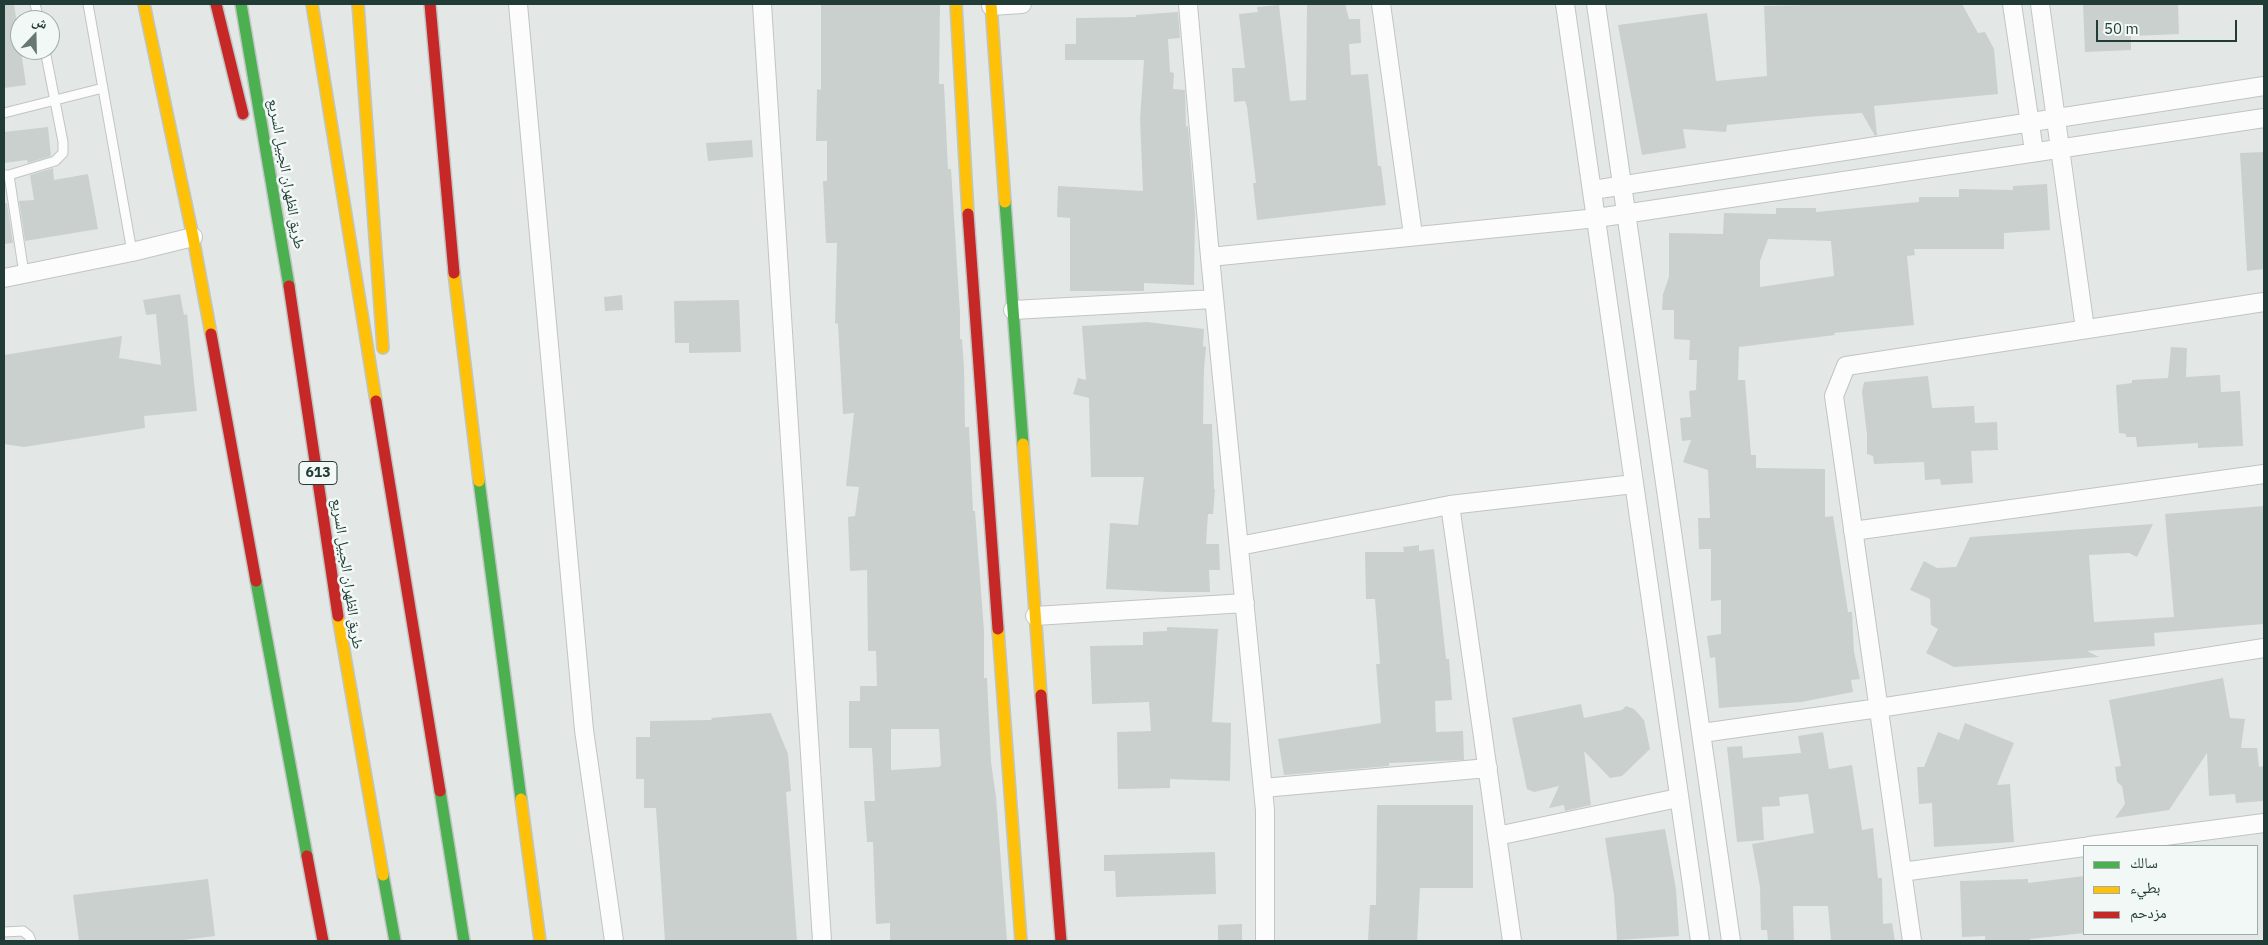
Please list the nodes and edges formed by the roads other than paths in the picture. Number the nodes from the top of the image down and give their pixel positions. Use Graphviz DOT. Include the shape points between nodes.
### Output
graph roads {
  1 [pos="88,4"];
  2 [pos="144,4"];
  3 [pos="216,4"];
  4 [pos="241,4"];
  5 [pos="312,4"];
  6 [pos="358,4"];
  7 [pos="430,4"];
  8 [pos="518,4"];
  9 [pos="762,4"];
  10 [pos="956,4"];
  11 [pos="1022,4"];
  12 [pos="1188,4"];
  13 [pos="1381,4"];
  14 [pos="1565,4"];
  15 [pos="1596,4"];
  16 [pos="2012,4"];
  17 [pos="2040,4"];
  18 [pos="991,5"];
  19 [pos="47,60"];
  20 [pos="2264,86"];
  21 [pos="103,88"];
  22 [pos="55,100"];
  23 [pos="4,112"];
  24 [pos="2057,118"];
  25 [pos="2264,118"];
  26 [pos="2030,121"];
  27 [pos="247,130"];
  28 [pos="2061,147"];
  29 [pos="2034,151"];
  30 [pos="6,175"];
  31 [pos="259,178"];
  32 [pos="1623,185"];
  33 [pos="1593,190"];
  34 [pos="1628,213"];
  35 [pos="1597,218"];
  36 [pos="1413,235"];
  37 [pos="192,237"];
  38 [pos="132,252"];
  39 [pos="1210,256"];
  40 [pos="24,274"];
  41 [pos="4,278"];
  42 [pos="1214,298"];
  43 [pos="2264,302"];
  44 [pos="1013,310"];
  45 [pos="2085,329"];
  46 [pos="299,343"];
  47 [pos="384,364"];
  48 [pos="386,393"];
  49 [pos="2264,474"];
  50 [pos="1634,484"];
  51 [pos="1450,505"];
  52 [pos="1853,530"];
  53 [pos="396,531"];
  54 [pos="1239,546"];
  55 [pos="1244,603"];
  56 [pos="1035,616"];
  57 [pos="2264,648"];
  58 [pos="1879,708"];
  59 [pos="1702,733"];
  60 [pos="1488,768"];
  61 [pos="1263,788"];
  62 [pos="1678,798"];
  63 [pos="2264,823"];
  64 [pos="1497,836"];
  65 [pos="2097,845"];
  66 [pos="2083,847"];
  67 [pos="1902,872"];
  68 [pos="4,932"];
  69 [pos="31,941"];
  70 [pos="323,941"];
  71 [pos="395,941"];
  72 [pos="464,941"];
  73 [pos="540,941"];
  74 [pos="614,941"];
  75 [pos="822,941"];
  76 [pos="1021,941"];
  77 [pos="1061,941"];
  78 [pos="1265,941"];
  79 [pos="1512,941"];
  80 [pos="1700,941"];
  81 [pos="1732,941"];
  82 [pos="1912,941"];
  1 -- 21 [label="lane"];
  2 -- 37 [label="main road"];
  3 -- 27 [label="main road"];
  4 -- 46 [label="main road, طريق الظهران الجبيل السريع / 613"];
  5 -- 53 [label="main road"];
  6 -- 47 [label="main road"];
  7 -- 73 [label="main road" via="453,266"];
  8 -- 74 [label="street" via="584,730"];
  9 -- 75 [label="street"];
  10 -- 76 [label="main road" via="970,245"];
  11 -- 18 [label="street"];
  12 -- 39 [label="street"];
  13 -- 36 [label="street"];
  14 -- 33 [label="street"];
  15 -- 32 [label="street"];
  16 -- 26 [label="street"];
  17 -- 24 [label="street"];
  18 -- 44 [label="main road"];
  19 -- 22 [label="lane"];
  20 -- 24 [label="street"];
  21 -- 22 [label="lane"];
  21 -- 38 [label="lane"];
  22 -- 23 [label="lane"];
  22 -- 30 [label="lane" via="63,153 56,161"];
  24 -- 26 [label="street"];
  24 -- 28 [label="street"];
  25 -- 28 [label="street"];
  26 -- 29 [label="street"];
  26 -- 32 [label="street"];
  28 -- 29 [label="street"];
  28 -- 45 [label="street"];
  29 -- 34 [label="street"];
  30 -- 40 [label="lane"];
  31 -- 46 [label="main road"];
  32 -- 33 [label="street"];
  32 -- 34 [label="street"];
  33 -- 35 [label="street"];
  34 -- 35 [label="street"];
  34 -- 59 [label="street"];
  35 -- 36 [label="street"];
  35 -- 50 [label="street"];
  36 -- 39 [label="street"];
  37 -- 38 [label="street"];
  37 -- 70 [label="main road"];
  38 -- 40 [label="street"];
  39 -- 42 [label="street"];
  40 -- 41 [label="street"];
  42 -- 44 [label="street"];
  42 -- 54 [label="street"];
  43 -- 45 [label="street"];
  44 -- 56 [label="main road"];
  45 -- 52 [label="street" via="1846,366 1834,396"];
  46 -- 71 [label="main road, طريق الظهران الجبيل السريع / 613" via="344,655"];
  48 -- 53 [label="main road"];
  49 -- 52 [label="street"];
  50 -- 51 [label="street"];
  50 -- 62 [label="street"];
  51 -- 54 [label="street"];
  51 -- 60 [label="street"];
  52 -- 58 [label="street"];
  53 -- 72 [label="main road"];
  54 -- 55 [label="street"];
  55 -- 56 [label="street"];
  55 -- 61 [label="street"];
  56 -- 77 [label="main road"];
  57 -- 58 [label="street"];
  58 -- 59 [label="street"];
  58 -- 67 [label="street"];
  59 -- 81 [label="street"];
  60 -- 61 [label="street"];
  60 -- 64 [label="street"];
  61 -- 78 [label="street"];
  62 -- 64 [label="street"];
  62 -- 80 [label="street"];
  63 -- 65 [label="street"];
  64 -- 79 [label="street"];
  66 -- 67 [label="street"];
  67 -- 82 [label="street"];
  68 -- 69 [label="lane" via="23,931"];
}
